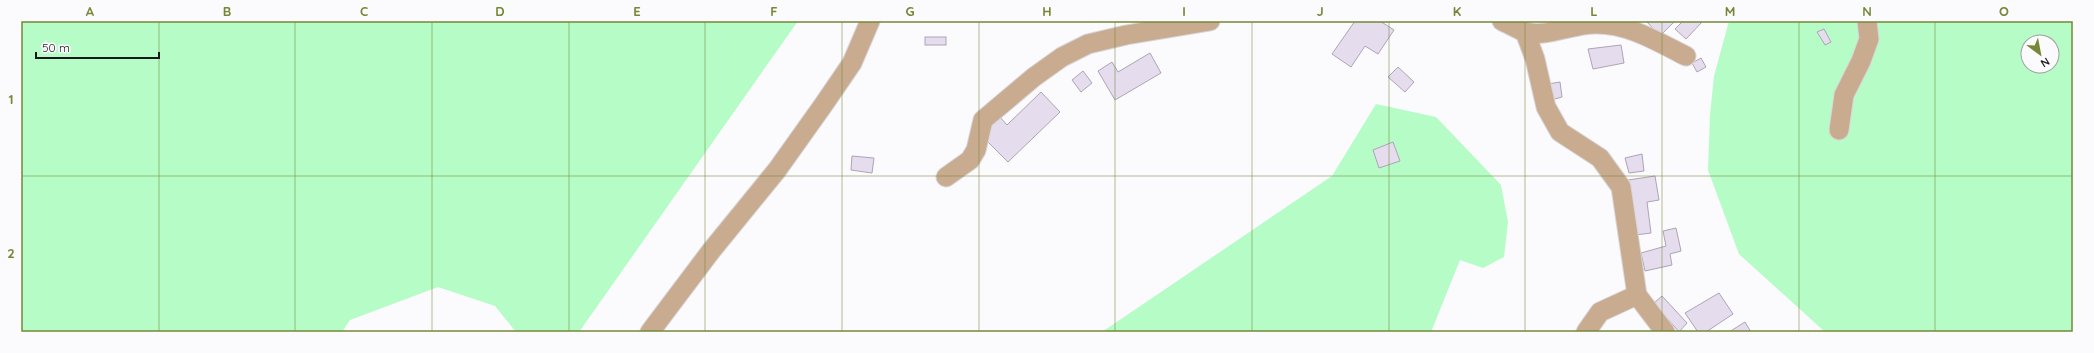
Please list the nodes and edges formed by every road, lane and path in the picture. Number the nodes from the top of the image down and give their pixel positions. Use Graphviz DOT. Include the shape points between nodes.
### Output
graph roads {
  1 [pos="870,21"];
  2 [pos="1210,21"];
  3 [pos="1502,21"];
  4 [pos="1867,21"];
  5 [pos="1525,32"];
  6 [pos="1686,56"];
  7 [pos="1839,130"];
  8 [pos="946,176"];
  9 [pos="1637,295"];
  10 [pos="650,332"];
  11 [pos="1586,332"];
  12 [pos="1665,332"];
  1 -- 10 [label="street" via="852,63 820,110 777,170"];
  2 -- 8 [label="street" via="1088,44 1062,57 983,120 976,150 970,160"];
  3 -- 5 [label="street"];
  4 -- 7 [label="street" via="1869,38 1844,95"];
  5 -- 6 [label="street" via="1546,32 1597,24 1622,27"];
  5 -- 9 [label="street" via="1535,59 1546,107 1560,132 1600,158 1621,187"];
  9 -- 11 [label="street" via="1600,312"];
  9 -- 12 [label="street"];
}
